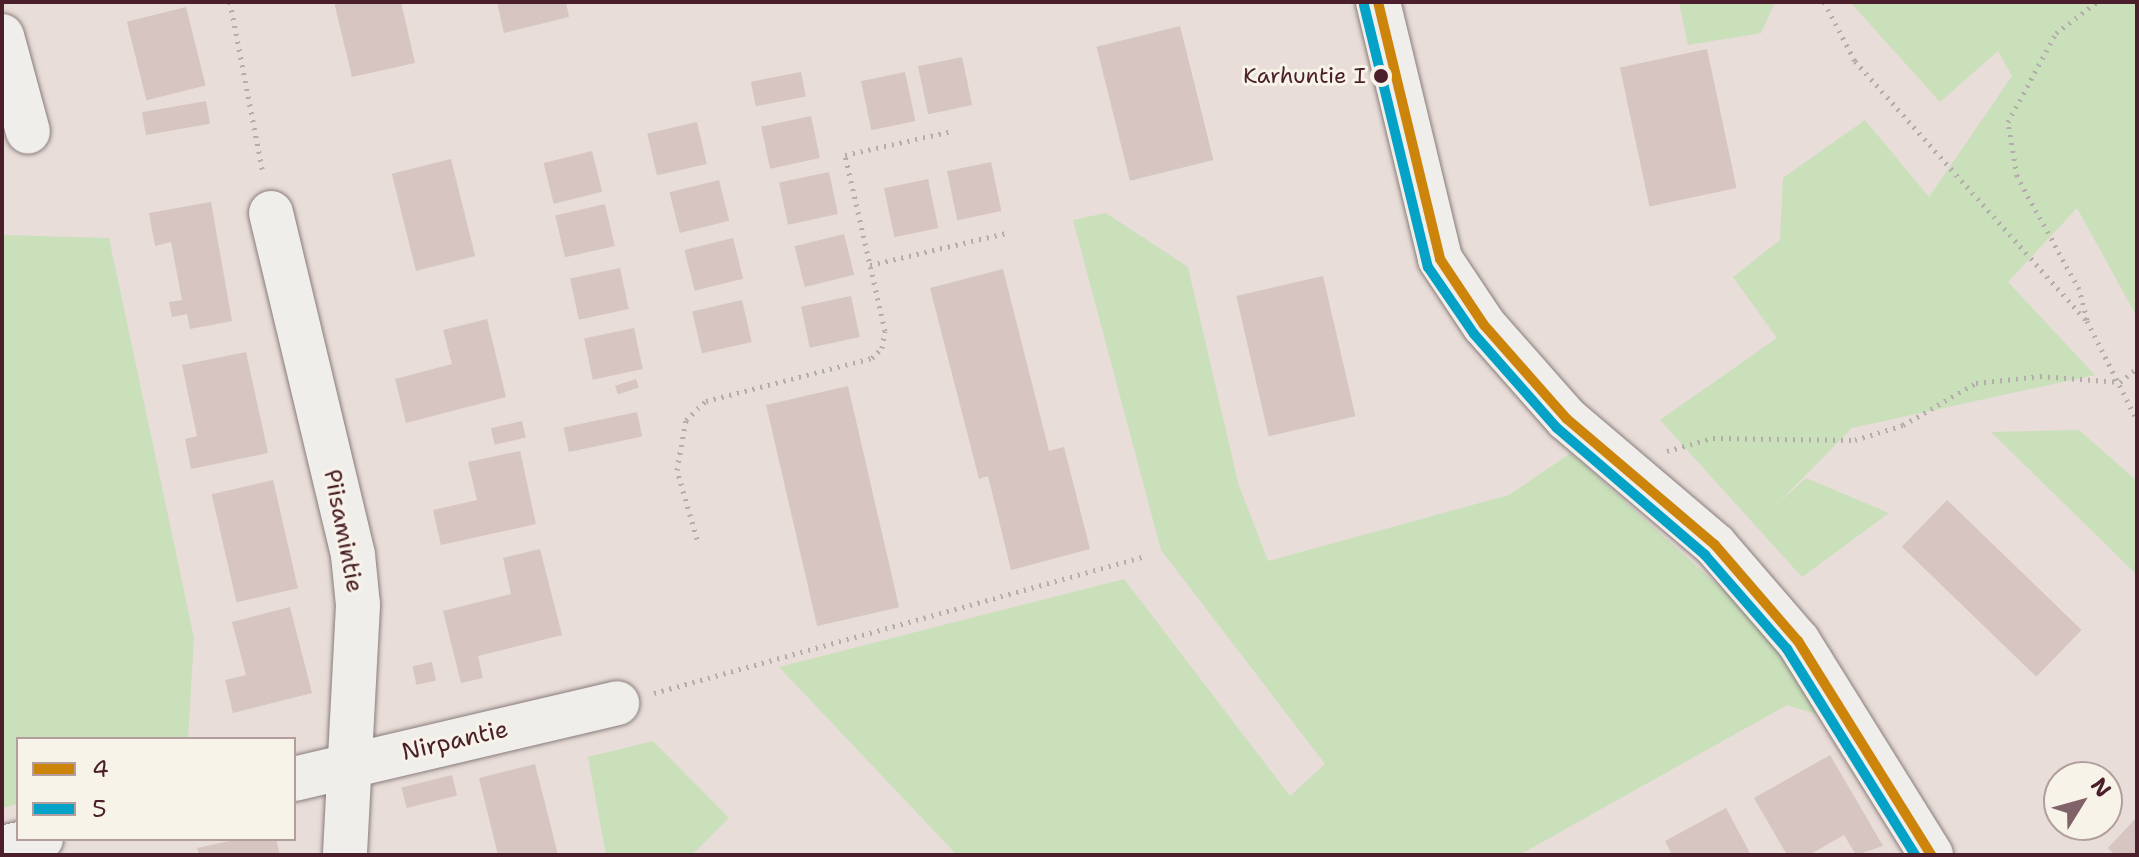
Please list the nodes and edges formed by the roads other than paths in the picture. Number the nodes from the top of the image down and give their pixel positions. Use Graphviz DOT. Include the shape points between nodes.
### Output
graph roads {
  1 [pos="1378,2"];
  2 [pos="2,36"];
  3 [pos="28,132"];
  4 [pos="271,213"];
  5 [pos="617,703"];
  6 [pos="349,766"];
  7 [pos="296,779"];
  8 [pos="32,841"];
  9 [pos="1922,841"];
  10 [pos="2,848"];
  11 [pos="345,855"];
  1 -- 9 [label="street" via="1440,259 1484,325 1567,419 1755,589 1848,713"];
  2 -- 3 [label="street"];
  4 -- 6 [label="street, Piisamintie" via="353,555"];
  5 -- 6 [label="street, Nirpantie"];
  6 -- 7 [label="street, Nirpantie"];
  6 -- 11 [label="street, Piisamintie"];
  8 -- 10 [label="street"];
}
